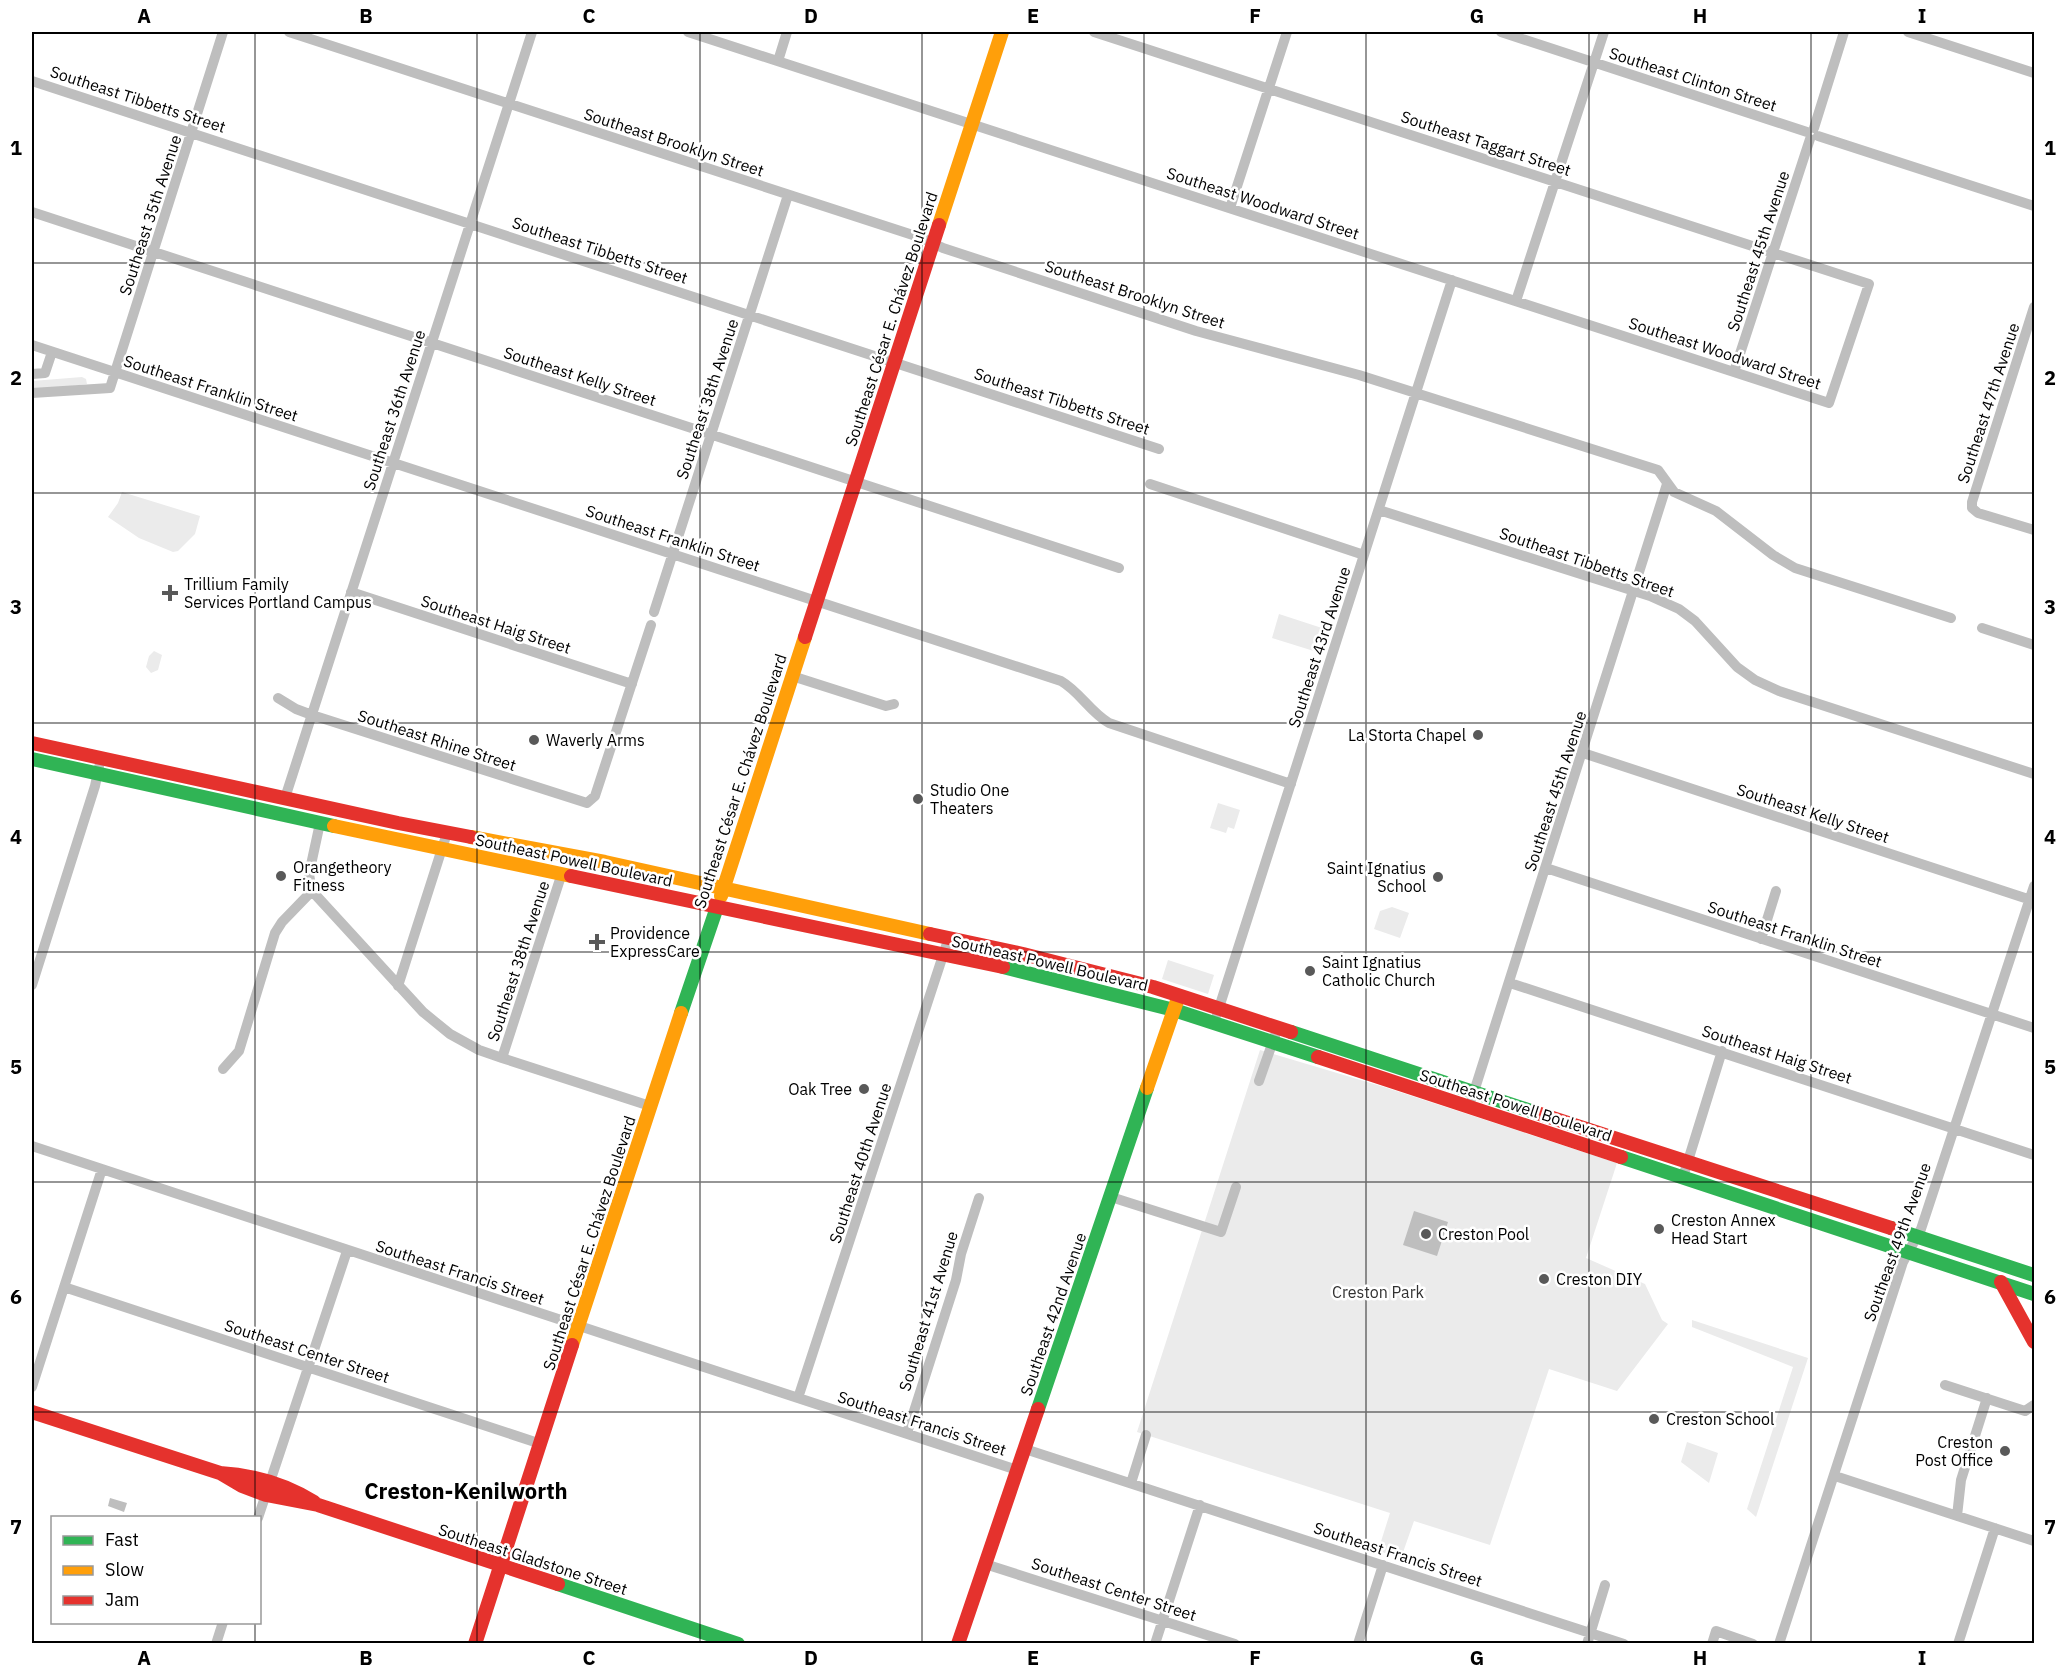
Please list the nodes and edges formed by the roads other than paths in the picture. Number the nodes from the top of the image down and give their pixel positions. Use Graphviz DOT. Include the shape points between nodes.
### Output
graph roads {
  1 [pos="224,32"];
  2 [pos="289,32"];
  3 [pos="532,32"];
  4 [pos="688,32"];
  5 [pos="787,32"];
  6 [pos="1002,32"];
  7 [pos="1094,32"];
  8 [pos="1287,32"];
  9 [pos="1501,32"];
  10 [pos="1604,32"];
  11 [pos="1844,32"];
  12 [pos="1908,32"];
  13 [pos="778,61"];
  14 [pos="1594,62"];
  15 [pos="2034,73"];
  16 [pos="32,81"];
  17 [pos="1268,88"];
  18 [pos="508,104"];
  19 [pos="972,124"];
  20 [pos="192,132"];
  21 [pos="1812,134"];
  22 [pos="1556,181"];
  23 [pos="788,195"];
  24 [pos="2034,206"];
  25 [pos="1230,208"];
  26 [pos="32,212"];
  27 [pos="470,224"];
  28 [pos="933,243"];
  29 [pos="154,252"];
  30 [pos="1773,253"];
  31 [pos="1452,280"];
  32 [pos="1516,302"];
  33 [pos="2034,308"];
  34 [pos="750,314"];
  35 [pos="431,343"];
  36 [pos="32,345"];
  37 [pos="52,352"];
  38 [pos="894,362"];
  39 [pos="1734,372"];
  40 [pos="114,373"];
  41 [pos="32,374"];
  42 [pos="32,393"];
  43 [pos="1417,393"];
  44 [pos="1829,403"];
  45 [pos="712,435"];
  46 [pos="1159,449"];
  47 [pos="393,463"];
  48 [pos="855,482"];
  49 [pos="1150,484"];
  50 [pos="1667,484"];
  51 [pos="1379,510"];
  52 [pos="2034,530"];
  53 [pos="673,554"];
  54 [pos="1364,555"];
  55 [pos="1119,568"];
  56 [pos="1635,590"];
  57 [pos="351,592"];
  58 [pos="816,601"];
  59 [pos="654,612"];
  60 [pos="1951,618"];
  61 [pos="651,625"];
  62 [pos="1982,628"];
  63 [pos="2034,645"];
  64 [pos="792,676"];
  65 [pos="632,684"];
  66 [pos="278,698"];
  67 [pos="894,704"];
  68 [pos="312,715"];
  69 [pos="32,743"];
  70 [pos="1582,753"];
  71 [pos="100,758"];
  72 [pos="32,759"];
  73 [pos="97,774"];
  74 [pos="2034,774"];
  75 [pos="1291,784"];
  76 [pos="285,798"];
  77 [pos="257,809"];
  78 [pos="338,810"];
  79 [pos="320,823"];
  80 [pos="447,832"];
  81 [pos="442,849"];
  82 [pos="1546,868"];
  83 [pos="562,873"];
  84 [pos="2034,886"];
  85 [pos="723,888"];
  86 [pos="312,891"];
  87 [pos="1776,891"];
  88 [pos="2032,901"];
  89 [pos="717,906"];
  90 [pos="950,938"];
  91 [pos="1761,939"];
  92 [pos="944,954"];
  93 [pos="1510,983"];
  94 [pos="32,985"];
  95 [pos="398,986"];
  96 [pos="1179,995"];
  97 [pos="1219,1008"];
  98 [pos="1174,1010"];
  99 [pos="1992,1015"];
  100 [pos="1214,1023"];
  101 [pos="1278,1027"];
  102 [pos="2034,1028"];
  103 [pos="1272,1042"];
  104 [pos="1722,1052"];
  105 [pos="502,1058"];
  106 [pos="223,1069"];
  107 [pos="1259,1081"];
  108 [pos="1475,1091"];
  109 [pos="650,1106"];
  110 [pos="1470,1107"];
  111 [pos="1953,1128"];
  112 [pos="32,1146"];
  113 [pos="2034,1155"];
  114 [pos="1687,1161"];
  115 [pos="102,1169"];
  116 [pos="1683,1177"];
  117 [pos="1236,1187"];
  118 [pos="1111,1197"];
  119 [pos="979,1198"];
  120 [pos="1917,1237"];
  121 [pos="347,1251"];
  122 [pos="1909,1251"];
  123 [pos="2034,1275"];
  124 [pos="2001,1282"];
  125 [pos="64,1287"];
  126 [pos="2034,1294"];
  127 [pos="579,1327"];
  128 [pos="2034,1342"];
  129 [pos="309,1368"];
  130 [pos="1945,1384"];
  131 [pos="32,1387"];
  132 [pos="798,1398"];
  133 [pos="1987,1398"];
  134 [pos="2034,1405"];
  135 [pos="32,1412"];
  136 [pos="906,1433"];
  137 [pos="1146,1435"];
  138 [pos="541,1444"];
  139 [pos="1024,1449"];
  140 [pos="1017,1470"];
  141 [pos="1835,1476"];
  142 [pos="1131,1483"];
  143 [pos="268,1489"];
  144 [pos="1200,1505"];
  145 [pos="259,1516"];
  146 [pos="1957,1516"];
  147 [pos="1995,1528"];
  148 [pos="2034,1541"];
  149 [pos="985,1564"];
  150 [pos="1383,1564"];
  151 [pos="501,1566"];
  152 [pos="1605,1585"];
  153 [pos="1163,1620"];
  154 [pos="223,1624"];
  155 [pos="1590,1632"];
  156 [pos="216,1644"];
  157 [pos="475,1644"];
  158 [pos="738,1644"];
  159 [pos="958,1644"];
  160 [pos="1155,1644"];
  161 [pos="1235,1644"];
  162 [pos="1358,1644"];
  163 [pos="1587,1644"];
  164 [pos="1624,1644"];
  165 [pos="1712,1644"];
  166 [pos="1753,1644"];
  167 [pos="1779,1644"];
  168 [pos="1958,1644"];
  1 -- 20 [label="street, Southeast 35th Avenue"];
  2 -- 18 [label="street, Southeast Brooklyn Street"];
  3 -- 18 [label="street, Southeast 36th Avenue"];
  4 -- 13 [label="street, Southeast Woodward Street"];
  5 -- 13 [label="street"];
  6 -- 19 [label="main road, Southeast César E. Chávez Boulevard"];
  7 -- 17 [label="street, Southeast Taggart Street"];
  8 -- 17 [label="street"];
  9 -- 14 [label="street, Southeast Clinton Street"];
  10 -- 14 [label="street"];
  11 -- 21 [label="street, Southeast 45th Avenue"];
  12 -- 15 [label="street"];
  13 -- 19 [label="street, Southeast Woodward Street"];
  14 -- 21 [label="street, Southeast Clinton Street"];
  14 -- 22 [label="street"];
  16 -- 20 [label="street, Southeast Tibbetts Street"];
  17 -- 22 [label="street, Southeast Taggart Street"];
  17 -- 25 [label="street"];
  18 -- 23 [label="street, Southeast Brooklyn Street"];
  18 -- 27 [label="street, Southeast 36th Avenue"];
  19 -- 25 [label="street, Southeast Woodward Street"];
  19 -- 28 [label="main road, Southeast César E. Chávez Boulevard"];
  20 -- 27 [label="street, Southeast Tibbetts Street"];
  20 -- 29 [label="street, Southeast 35th Avenue"];
  21 -- 24 [label="street, Southeast Clinton Street"];
  21 -- 30 [label="street, Southeast 45th Avenue"];
  22 -- 30 [label="street, Southeast Taggart Street"];
  22 -- 32 [label="street"];
  23 -- 28 [label="street, Southeast Brooklyn Street"];
  23 -- 34 [label="street, Southeast 38th Avenue"];
  25 -- 31 [label="street, Southeast Woodward Street"];
  26 -- 29 [label="street, Southeast Kelly Street"];
  27 -- 34 [label="street, Southeast Tibbetts Street"];
  27 -- 35 [label="street, Southeast 36th Avenue"];
  28 -- 38 [label="main road, Southeast César E. Chávez Boulevard"];
  28 -- 43 [label="street, Southeast Brooklyn Street" via="1196,331"];
  29 -- 35 [label="street, Southeast Kelly Street"];
  29 -- 40 [label="street, Southeast 35th Avenue"];
  30 -- 39 [label="street, Southeast 45th Avenue"];
  30 -- 44 [label="street, Southeast Taggart Street" via="1869,284"];
  31 -- 32 [label="street, Southeast Woodward Street"];
  31 -- 43 [label="street, Southeast 43rd Avenue"];
  32 -- 39 [label="street, Southeast Woodward Street"];
  33 -- 52 [label="street, Southeast 47th Avenue" via="1972,502 1978,513"];
  34 -- 38 [label="street, Southeast Tibbetts Street"];
  34 -- 45 [label="street, Southeast 38th Avenue"];
  35 -- 45 [label="street, Southeast Kelly Street"];
  35 -- 47 [label="street, Southeast 36th Avenue"];
  36 -- 37 [label="street, Southeast Franklin Street"];
  37 -- 40 [label="street, Southeast Franklin Street"];
  37 -- 41 [label="street" via="45,373"];
  38 -- 46 [label="street, Southeast Tibbetts Street"];
  38 -- 48 [label="main road, Southeast César E. Chávez Boulevard"];
  39 -- 44 [label="street, Southeast Woodward Street"];
  40 -- 42 [label="street" via="110,388"];
  40 -- 47 [label="street, Southeast Franklin Street"];
  43 -- 50 [label="street, Southeast Brooklyn Street" via="1658,470"];
  43 -- 51 [label="street, Southeast 43rd Avenue"];
  45 -- 48 [label="street, Southeast Kelly Street"];
  45 -- 53 [label="street, Southeast 38th Avenue"];
  47 -- 53 [label="street, Southeast Franklin Street"];
  47 -- 57 [label="street, Southeast 36th Avenue"];
  48 -- 55 [label="street, Southeast Kelly Street"];
  48 -- 58 [label="main road, Southeast César E. Chávez Boulevard"];
  49 -- 54 [label="street"];
  50 -- 56 [label="street, Southeast 45th Avenue"];
  50 -- 60 [label="street, Southeast Brooklyn Street" via="1674,492 1716,511 1795,568"];
  51 -- 54 [label="street, Southeast 43rd Avenue"];
  51 -- 56 [label="street, Southeast Tibbetts Street"];
  53 -- 58 [label="street, Southeast Franklin Street"];
  53 -- 59 [label="street, Southeast 38th Avenue"];
  54 -- 75 [label="street, Southeast 43rd Avenue"];
  56 -- 70 [label="street, Southeast 45th Avenue"];
  56 -- 74 [label="street, Southeast Tibbetts Street" via="1687,615 1728,659 1755,680 1790,695"];
  57 -- 65 [label="street, Southeast Haig Street"];
  57 -- 68 [label="street, Southeast 36th Avenue"];
  58 -- 64 [label="main road, Southeast César E. Chávez Boulevard"];
  58 -- 75 [label="street, Southeast Franklin Street" via="1061,681 1109,723"];
  61 -- 65 [label="street"];
  62 -- 63 [label="street"];
  64 -- 67 [label="street" via="886,706"];
  64 -- 85 [label="main road, Southeast César E. Chávez Boulevard"];
  65 -- 68 [label="street, Southeast Rhine Street" via="595,796 583,803"];
  66 -- 68 [label="street, Southeast Rhine Street"];
  68 -- 76 [label="street, Southeast 36th Avenue"];
  69 -- 71 [label="main road, Southeast Powell Boulevard"];
  70 -- 82 [label="street, Southeast 45th Avenue"];
  70 -- 88 [label="street, Southeast Kelly Street"];
  71 -- 73 [label="street"];
  71 -- 76 [label="main road, Southeast Powell Boulevard"];
  72 -- 73 [label="main road, Southeast Powell Boulevard"];
  73 -- 77 [label="main road, Southeast Powell Boulevard"];
  73 -- 94 [label="street"];
  75 -- 97 [label="street, Southeast 43rd Avenue"];
  76 -- 77 [label="main road"];
  76 -- 78 [label="main road, Southeast Powell Boulevard"];
  77 -- 79 [label="main road, Southeast Powell Boulevard"];
  78 -- 79 [label="main road"];
  78 -- 80 [label="main road, Southeast Powell Boulevard"];
  79 -- 81 [label="main road, Southeast Powell Boulevard"];
  79 -- 86 [label="street" via="309,874"];
  80 -- 81 [label="street"];
  80 -- 85 [label="main road, Southeast Powell Boulevard"];
  81 -- 83 [label="main road, Southeast Powell Boulevard"];
  81 -- 95 [label="street"];
  82 -- 91 [label="street, Southeast Franklin Street"];
  82 -- 93 [label="street, Southeast 45th Avenue"];
  83 -- 89 [label="main road, Southeast Powell Boulevard"];
  83 -- 105 [label="street, Southeast 38th Avenue"];
  84 -- 88 [label="street, Southeast 49th Avenue"];
  85 -- 89 [label="main road, Southeast César E. Chávez Boulevard"];
  85 -- 90 [label="main road, Southeast Powell Boulevard"];
  86 -- 95 [label="street"];
  86 -- 106 [label="street" via="275,933 239,1051"];
  87 -- 91 [label="street"];
  88 -- 99 [label="street, Southeast 49th Avenue"];
  89 -- 92 [label="main road, Southeast Powell Boulevard"];
  89 -- 109 [label="main road, Southeast César E. Chávez Boulevard"];
  90 -- 92 [label="street, Southeast 40th Avenue"];
  90 -- 96 [label="main road, Southeast Powell Boulevard"];
  91 -- 99 [label="street, Southeast Franklin Street"];
  92 -- 98 [label="main road, Southeast Powell Boulevard"];
  92 -- 132 [label="street, Southeast 40th Avenue"];
  93 -- 104 [label="street, Southeast Haig Street"];
  93 -- 108 [label="street, Southeast 45th Avenue"];
  95 -- 105 [label="street" via="441,1028 462,1042"];
  96 -- 97 [label="main road, Southeast Powell Boulevard"];
  96 -- 98 [label="main road, Southeast 42nd Avenue"];
  97 -- 100 [label="street, Southeast 43rd Avenue"];
  97 -- 101 [label="main road, Southeast Powell Boulevard"];
  98 -- 100 [label="main road, Southeast Powell Boulevard"];
  98 -- 118 [label="main road, Southeast 42nd Avenue"];
  99 -- 102 [label="street, Southeast Franklin Street"];
  99 -- 111 [label="street, Southeast 49th Avenue"];
  100 -- 103 [label="main road, Southeast Powell Boulevard"];
  101 -- 103 [label="street"];
  101 -- 108 [label="main road, Southeast Powell Boulevard"];
  103 -- 107 [label="street"];
  103 -- 110 [label="main road, Southeast Powell Boulevard"];
  104 -- 111 [label="street, Southeast Haig Street"];
  104 -- 114 [label="street"];
  105 -- 109 [label="street"];
  108 -- 110 [label="street, Southeast 45th Avenue"];
  108 -- 114 [label="main road, Southeast Powell Boulevard"];
  109 -- 127 [label="main road, Southeast César E. Chávez Boulevard"];
  110 -- 116 [label="main road, Southeast Powell Boulevard"];
  111 -- 113 [label="street, Southeast Haig Street"];
  111 -- 120 [label="street, Southeast 49th Avenue"];
  112 -- 115 [label="street, Southeast Francis Street"];
  114 -- 116 [label="street"];
  114 -- 120 [label="main road, Southeast Powell Boulevard"];
  115 -- 121 [label="street, Southeast Francis Street"];
  115 -- 125 [label="street"];
  116 -- 122 [label="main road, Southeast Powell Boulevard"];
  117 -- 118 [label="street" via="1221,1232"];
  118 -- 139 [label="main road, Southeast 42nd Avenue"];
  119 -- 136 [label="street, Southeast 41st Avenue"];
  120 -- 122 [label="street, Southeast 49th Avenue"];
  120 -- 123 [label="main road, Southeast Powell Boulevard"];
  121 -- 127 [label="street, Southeast Francis Street"];
  121 -- 129 [label="street"];
  122 -- 124 [label="main road, Southeast Powell Boulevard"];
  122 -- 141 [label="street, Southeast 49th Avenue"];
  124 -- 126 [label="main road, Southeast Powell Boulevard"];
  124 -- 128 [label="main road"];
  125 -- 129 [label="street, Southeast Center Street"];
  125 -- 131 [label="street"];
  127 -- 132 [label="street, Southeast Francis Street"];
  127 -- 138 [label="main road, Southeast César E. Chávez Boulevard"];
  129 -- 138 [label="street, Southeast Center Street"];
  129 -- 143 [label="street"];
  130 -- 133 [label="street"];
  132 -- 136 [label="street, Southeast Francis Street"];
  133 -- 134 [label="street" via="2025,1411"];
  133 -- 146 [label="street" via="1961,1480"];
  135 -- 143 [label="main road, Southeast Gladstone Street" via="220,1473 237,1473"];
  136 -- 140 [label="street, Southeast Francis Street"];
  137 -- 142 [label="street"];
  138 -- 151 [label="main road, Southeast César E. Chávez Boulevard"];
  139 -- 140 [label="main road, Southeast 42nd Avenue"];
  139 -- 142 [label="street, Southeast Francis Street"];
  140 -- 149 [label="main road, Southeast 42nd Avenue"];
  141 -- 146 [label="street"];
  141 -- 167 [label="street, Southeast 49th Avenue"];
  142 -- 144 [label="street, Southeast Francis Street"];
  143 -- 145 [label="street"];
  143 -- 151 [label="main road, Southeast Gladstone Street" via="304,1496 318,1505"];
  144 -- 150 [label="street, Southeast Francis Street"];
  144 -- 153 [label="street"];
  146 -- 147 [label="street"];
  147 -- 148 [label="street"];
  147 -- 168 [label="street"];
  149 -- 153 [label="street, Southeast Center Street"];
  149 -- 159 [label="main road, Southeast 42nd Avenue"];
  150 -- 155 [label="street, Southeast Francis Street"];
  150 -- 162 [label="street"];
  151 -- 157 [label="main road, Southeast César E. Chávez Boulevard"];
  151 -- 158 [label="main road, Southeast Gladstone Street"];
  152 -- 155 [label="street"];
  153 -- 160 [label="street"];
  153 -- 161 [label="street, Southeast Center Street"];
  154 -- 156 [label="street"];
  155 -- 163 [label="street"];
  155 -- 164 [label="street, Southeast Francis Street"];
  165 -- 166 [label="street" via="1716,1631"];
}
